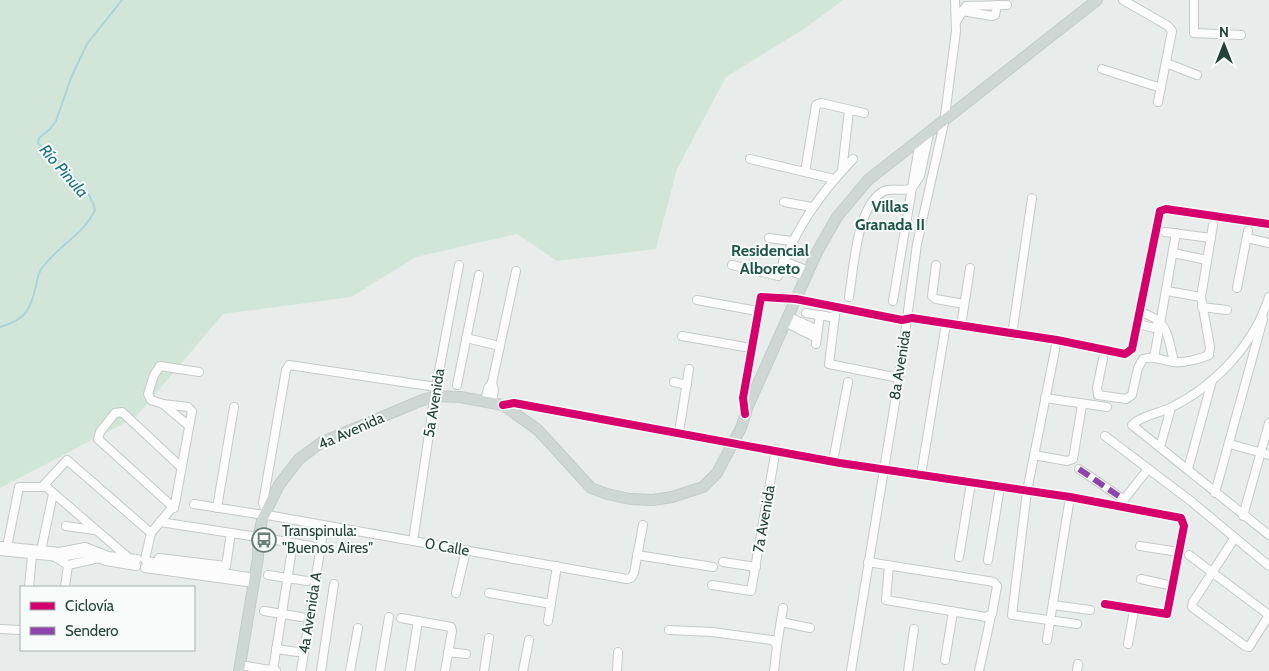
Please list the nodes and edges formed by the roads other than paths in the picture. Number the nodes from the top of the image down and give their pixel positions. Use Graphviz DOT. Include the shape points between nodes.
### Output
graph roads {
  1 [pos="956,0"];
  2 [pos="1097,0"];
  3 [pos="1123,0"];
  4 [pos="1194,0"];
  5 [pos="1007,4"];
  6 [pos="997,5"];
  7 [pos="962,11"];
  8 [pos="956,22"];
  9 [pos="1241,35"];
  10 [pos="1166,63"];
  11 [pos="1102,69"];
  12 [pos="1197,75"];
  13 [pos="1161,88"];
  14 [pos="1158,102"];
  15 [pos="849,110"];
  16 [pos="864,113"];
  17 [pos="944,122"];
  18 [pos="929,134"];
  19 [pos="920,140"];
  20 [pos="750,159"];
  21 [pos="853,159"];
  22 [pos="842,171"];
  23 [pos="805,172"];
  24 [pos="834,179"];
  25 [pos="914,186"];
  26 [pos="1032,198"];
  27 [pos="784,202"];
  28 [pos="812,207"];
  29 [pos="1269,224"];
  30 [pos="1213,225"];
  31 [pos="1165,232"];
  32 [pos="1176,233"];
  33 [pos="769,238"];
  34 [pos="1211,238"];
  35 [pos="792,241"];
  36 [pos="1269,243"];
  37 [pos="1173,254"];
  38 [pos="1207,260"];
  39 [pos="782,264"];
  40 [pos="459,265"];
  41 [pos="732,265"];
  42 [pos="936,265"];
  43 [pos="970,268"];
  44 [pos="516,271"];
  45 [pos="808,274"];
  46 [pos="480,275"];
  47 [pos="1237,288"];
  48 [pos="1167,290"];
  49 [pos="849,297"];
  50 [pos="1201,297"];
  51 [pos="1269,297"];
  52 [pos="796,299"];
  53 [pos="697,300"];
  54 [pos="894,301"];
  55 [pos="964,304"];
  56 [pos="836,307"];
  57 [pos="1202,308"];
  58 [pos="1227,310"];
  59 [pos="1265,310"];
  60 [pos="757,311"];
  61 [pos="1140,312"];
  62 [pos="806,313"];
  63 [pos="820,315"];
  64 [pos="831,317"];
  65 [pos="908,319"];
  66 [pos="788,320"];
  67 [pos="1161,322"];
  68 [pos="946,324"];
  69 [pos="1138,324"];
  70 [pos="961,326"];
  71 [pos="1012,335"];
  72 [pos="682,336"];
  73 [pos="466,338"];
  74 [pos="1057,340"];
  75 [pos="500,346"];
  76 [pos="751,348"];
  77 [pos="1103,358"];
  78 [pos="1154,358"];
  79 [pos="1174,362"];
  80 [pos="769,364"];
  81 [pos="689,369"];
  82 [pos="199,372"];
  83 [pos="899,378"];
  84 [pos="1212,381"];
  85 [pos="674,382"];
  86 [pos="848,382"];
  87 [pos="687,384"];
  88 [pos="457,385"];
  89 [pos="436,392"];
  90 [pos="1045,398"];
  91 [pos="488,402"];
  92 [pos="163,404"];
  93 [pos="503,405"];
  94 [pos="1082,405"];
  95 [pos="234,407"];
  96 [pos="1107,407"];
  97 [pos="1171,408"];
  98 [pos="745,414"];
  99 [pos="1269,423"];
  100 [pos="189,426"];
  101 [pos="741,428"];
  102 [pos="679,432"];
  103 [pos="1105,436"];
  104 [pos="734,442"];
  105 [pos="1230,444"];
  106 [pos="1160,447"];
  107 [pos="776,449"];
  108 [pos="1265,454"];
  109 [pos="1034,455"];
  110 [pos="833,461"];
  111 [pos="181,467"];
  112 [pos="1079,469"];
  113 [pos="1148,469"];
  114 [pos="1188,469"];
  115 [pos="882,470"];
  116 [pos="921,475"];
  117 [pos="971,483"];
  118 [pos="44,485"];
  119 [pos="1000,487"];
  120 [pos="1027,491"];
  121 [pos="1215,493"];
  122 [pos="53,494"];
  123 [pos="1070,497"];
  124 [pos="1122,503"];
  125 [pos="194,504"];
  126 [pos="174,508"];
  127 [pos="217,508"];
  128 [pos="266,513"];
  129 [pos="1243,516"];
  130 [pos="160,522"];
  131 [pos="643,525"];
  132 [pos="66,526"];
  133 [pos="324,526"];
  134 [pos="94,530"];
  135 [pos="151,533"];
  136 [pos="231,533"];
  137 [pos="1269,535"];
  138 [pos="251,536"];
  139 [pos="1234,539"];
  140 [pos="276,540"];
  141 [pos="413,541"];
  142 [pos="293,543"];
  143 [pos="311,546"];
  144 [pos="1140,546"];
  145 [pos="2,548"];
  146 [pos="466,550"];
  147 [pos="41,551"];
  148 [pos="1179,552"];
  149 [pos="637,555"];
  150 [pos="1189,555"];
  151 [pos="32,556"];
  152 [pos="55,557"];
  153 [pos="100,558"];
  154 [pos="159,558"];
  155 [pos="958,558"];
  156 [pos="988,560"];
  157 [pos="140,561"];
  158 [pos="723,562"];
  159 [pos="868,562"];
  160 [pos="68,565"];
  161 [pos="889,565"];
  162 [pos="557,566"];
  163 [pos="1269,566"];
  164 [pos="713,567"];
  165 [pos="756,567"];
  166 [pos="1211,573"];
  167 [pos="268,575"];
  168 [pos="287,578"];
  169 [pos="1142,579"];
  170 [pos="254,580"];
  171 [pos="307,581"];
  172 [pos="334,584"];
  173 [pos="712,585"];
  174 [pos="29,586"];
  175 [pos="65,586"];
  176 [pos="1173,586"];
  177 [pos="456,593"];
  178 [pos="489,593"];
  179 [pos="551,604"];
  180 [pos="1105,604"];
  181 [pos="1053,605"];
  182 [pos="783,608"];
  183 [pos="1090,610"];
  184 [pos="1134,610"];
  185 [pos="264,611"];
  186 [pos="953,612"];
  187 [pos="282,614"];
  188 [pos="1269,615"];
  189 [pos="991,616"];
  190 [pos="301,617"];
  191 [pos="389,617"];
  192 [pos="401,618"];
  193 [pos="418,621"];
  194 [pos="1050,621"];
  195 [pos="548,622"];
  196 [pos="781,622"];
  197 [pos="1077,624"];
  198 [pos="358,628"];
  199 [pos="810,628"];
  200 [pos="0,629"];
  201 [pos="914,629"];
  202 [pos="20,630"];
  203 [pos="669,630"];
  204 [pos="489,638"];
  205 [pos="529,640"];
  206 [pos="1047,640"];
  207 [pos="1128,644"];
  208 [pos="777,645"];
  209 [pos="276,649"];
  210 [pos="298,652"];
  211 [pos="448,652"];
  212 [pos="618,652"];
  213 [pos="466,654"];
  214 [pos="946,660"];
  215 [pos="240,668"];
  216 [pos="275,670"];
  217 [pos="301,671"];
  218 [pos="321,671"];
  219 [pos="350,671"];
  220 [pos="380,671"];
  221 [pos="410,671"];
  222 [pos="445,671"];
  223 [pos="484,671"];
  224 [pos="523,671"];
  225 [pos="618,671"];
  226 [pos="774,671"];
  227 [pos="851,671"];
  228 [pos="908,671"];
  229 [pos="979,671"];
  1 -- 8 [label="street, 8a Avenida"];
  2 -- 17 [label="main road"];
  3 -- 10 [label="street" via="1171,28"];
  4 -- 9 [label="street" via="1194,34"];
  5 -- 6 [label="street"];
  6 -- 7 [label="street" via="972,5"];
  6 -- 7 [label="street" via="992,16"];
  7 -- 8 [label="street"];
  8 -- 17 [label="street, 8a Avenida"];
  10 -- 12 [label="street"];
  10 -- 13 [label="street"];
  11 -- 13 [label="street"];
  13 -- 14 [label="street"];
  15 -- 16 [label="street"];
  15 -- 22 [label="street"];
  15 -- 23 [label="street" via="820,102 816,105"];
  17 -- 18 [label="main road"];
  17 -- 65 [label="street, 8a Avenida" via="917,244"];
  18 -- 19 [label="main road"];
  18 -- 25 [label="street" via="920,176"];
  19 -- 25 [label="street"];
  19 -- 45 [label="main road" via="868,180 849,200 828,232"];
  20 -- 23 [label="street"];
  21 -- 22 [label="street"];
  22 -- 24 [label="street"];
  23 -- 24 [label="street"];
  24 -- 28 [label="street"];
  25 -- 49 [label="street" via="909,190 888,189 869,206 862,222"];
  25 -- 54 [label="street"];
  26 -- 71 [label="street"];
  27 -- 28 [label="street"];
  28 -- 35 [label="street"];
  29 -- 61 [label="street" via="1161,210"];
  30 -- 34 [label="street"];
  31 -- 32 [label="street"];
  32 -- 34 [label="street"];
  32 -- 37 [label="street"];
  33 -- 35 [label="street"];
  34 -- 38 [label="street"];
  35 -- 39 [label="street"];
  36 -- 47 [label="street" via="1247,234"];
  37 -- 38 [label="street"];
  37 -- 48 [label="street"];
  38 -- 50 [label="street"];
  39 -- 41 [label="street" via="778,276"];
  39 -- 45 [label="street"];
  40 -- 89 [label="street, 5a Avenida"];
  42 -- 55 [label="street" via="932,296"];
  43 -- 55 [label="street"];
  44 -- 75 [label="street"];
  45 -- 52 [label="main road"];
  46 -- 73 [label="street"];
  48 -- 50 [label="street"];
  48 -- 67 [label="street"];
  50 -- 57 [label="street"];
  51 -- 59 [label="street"];
  52 -- 56 [label="street"];
  52 -- 60 [label="street" via="761,297"];
  52 -- 66 [label="main road"];
  53 -- 60 [label="street"];
  55 -- 70 [label="street"];
  56 -- 65 [label="street"];
  56 -- 83 [label="street" via="829,364"];
  57 -- 58 [label="street"];
  57 -- 79 [label="street" via="1209,355"];
  59 -- 84 [label="street" via="1235,358"];
  59 -- 105 [label="street"];
  60 -- 76 [label="street"];
  61 -- 67 [label="street"];
  61 -- 69 [label="street"];
  62 -- 63 [label="street"];
  63 -- 64 [label="street"];
  63 -- 66 [label="street" via="817,337"];
  65 -- 68 [label="street"];
  65 -- 83 [label="street, 8a Avenida"];
  66 -- 80 [label="main road"];
  67 -- 69 [label="street" via="1154,328"];
  67 -- 78 [label="street"];
  67 -- 79 [label="street" via="1166,329"];
  68 -- 70 [label="street"];
  68 -- 116 [label="street"];
  69 -- 74 [label="street" via="1132,350 1125,354"];
  70 -- 71 [label="street"];
  71 -- 74 [label="street"];
  72 -- 76 [label="street"];
  73 -- 75 [label="street"];
  73 -- 88 [label="street"];
  74 -- 90 [label="street"];
  75 -- 91 [label="street" via="488,388"];
  76 -- 98 [label="street" via="743,398"];
  77 -- 78 [label="street" via="1098,395 1126,399 1132,395 1139,363 1142,359"];
  78 -- 79 [label="street"];
  80 -- 98 [label="main road"];
  80 -- 101 [label="main road" via="768,375 750,416"];
  81 -- 87 [label="street"];
  82 -- 92 [label="street" via="160,366 148,394 151,400"];
  83 -- 115 [label="street, 8a Avenida"];
  84 -- 97 [label="street"];
  84 -- 114 [label="street"];
  85 -- 87 [label="street"];
  86 -- 110 [label="street"];
  87 -- 102 [label="street"];
  89 -- 91 [label="main road"];
  89 -- 128 [label="main road, 4a Avenida" via="313,447 285,476"];
  89 -- 128 [label="street, 4a Avenida" via="292,365 286,370 278,412 264,503"];
  89 -- 141 [label="street, 5a Avenida"];
  90 -- 94 [label="street"];
  90 -- 109 [label="street"];
  91 -- 93 [label="main road"];
  92 -- 100 [label="street"];
  92 -- 100 [label="street" via="191,408"];
  93 -- 102 [label="street" via="514,403"];
  93 -- 104 [label="main road" via="538,430 591,488 630,499 672,497 703,487 717,473"];
  94 -- 96 [label="street"];
  94 -- 109 [label="street" via="1073,459 1067,461"];
  95 -- 127 [label="street"];
  97 -- 106 [label="street"];
  97 -- 106 [label="street" via="1132,425"];
  98 -- 101 [label="main road"];
  99 -- 108 [label="street"];
  100 -- 111 [label="street"];
  101 -- 104 [label="main road"];
  102 -- 104 [label="street"];
  103 -- 113 [label="street"];
  104 -- 107 [label="street"];
  105 -- 108 [label="street"];
  105 -- 121 [label="street"];
  106 -- 114 [label="street"];
  107 -- 110 [label="street"];
  107 -- 165 [label="street, 7a Avenida"];
  108 -- 129 [label="street"];
  109 -- 120 [label="street"];
  110 -- 115 [label="street"];
  111 -- 126 [label="street"];
  111 -- 126 [label="street" via="122,412 115,413 99,434 98,439"];
  112 -- 124 [label="street"];
  113 -- 124 [label="street"];
  113 -- 139 [label="street"];
  114 -- 121 [label="street"];
  115 -- 116 [label="street"];
  115 -- 159 [label="street, 8a Avenida"];
  116 -- 117 [label="street"];
  117 -- 119 [label="street"];
  117 -- 155 [label="street"];
  118 -- 122 [label="street"];
  118 -- 135 [label="street" via="64,461 69,460"];
  118 -- 145 [label="street" via="39,488 19,487"];
  119 -- 120 [label="street"];
  119 -- 156 [label="street"];
  120 -- 123 [label="street"];
  120 -- 194 [label="street" via="1012,615"];
  121 -- 129 [label="street"];
  122 -- 134 [label="street"];
  122 -- 147 [label="street"];
  123 -- 124 [label="street"];
  123 -- 181 [label="street"];
  124 -- 148 [label="street" via="1181,518 1184,526"];
  125 -- 127 [label="street, 0 Calle"];
  126 -- 130 [label="street"];
  127 -- 128 [label="street, 0 Calle"];
  128 -- 133 [label="street, 0 Calle"];
  128 -- 170 [label="main road, 4a Avenida" via="258,539"];
  129 -- 137 [label="street"];
  130 -- 135 [label="street"];
  130 -- 136 [label="street"];
  131 -- 149 [label="street"];
  132 -- 134 [label="street"];
  133 -- 141 [label="street, 0 Calle"];
  133 -- 217 [label="street, 4a Avenida A"];
  134 -- 157 [label="street"];
  135 -- 157 [label="street"];
  136 -- 138 [label="street"];
  136 -- 154 [label="street" via="226,566"];
  139 -- 163 [label="street"];
  139 -- 166 [label="street"];
  140 -- 142 [label="street"];
  141 -- 146 [label="street, 0 Calle"];
  142 -- 143 [label="street"];
  142 -- 168 [label="street"];
  144 -- 148 [label="street"];
  145 -- 147 [label="street"];
  145 -- 151 [label="street"];
  146 -- 162 [label="street, 0 Calle"];
  146 -- 177 [label="street"];
  147 -- 157 [label="street" via="85,548"];
  148 -- 176 [label="street"];
  149 -- 162 [label="street, 0 Calle" via="633,576 627,579"];
  149 -- 164 [label="street"];
  150 -- 166 [label="street"];
  151 -- 152 [label="street"];
  151 -- 174 [label="street"];
  152 -- 153 [label="street" via="85,553"];
  152 -- 160 [label="street"];
  153 -- 157 [label="street"];
  153 -- 160 [label="street"];
  157 -- 170 [label="street"];
  158 -- 165 [label="street"];
  159 -- 161 [label="street"];
  159 -- 227 [label="street, 8a Avenida"];
  160 -- 175 [label="street"];
  161 -- 186 [label="street" via="886,600"];
  161 -- 189 [label="street" via="994,582"];
  162 -- 179 [label="street"];
  165 -- 173 [label="street, 7a Avenida" via="752,589 748,591"];
  166 -- 188 [label="street"];
  166 -- 188 [label="street" via="1192,607 1244,646 1249,647"];
  167 -- 168 [label="street"];
  168 -- 171 [label="street"];
  168 -- 187 [label="street"];
  169 -- 176 [label="street"];
  170 -- 215 [label="main road, 4a Avenida"];
  172 -- 218 [label="street"];
  176 -- 184 [label="street" via="1167,614"];
  178 -- 179 [label="street"];
  179 -- 195 [label="street"];
  180 -- 184 [label="street"];
  181 -- 183 [label="street"];
  181 -- 194 [label="street"];
  182 -- 196 [label="street"];
  184 -- 207 [label="street"];
  185 -- 187 [label="street"];
  186 -- 189 [label="street"];
  186 -- 214 [label="street"];
  187 -- 190 [label="street"];
  187 -- 209 [label="street"];
  189 -- 229 [label="street"];
  191 -- 220 [label="street"];
  192 -- 193 [label="street"];
  193 -- 211 [label="street" via="451,627"];
  193 -- 221 [label="street"];
  194 -- 197 [label="street"];
  194 -- 206 [label="street"];
  196 -- 199 [label="street"];
  196 -- 208 [label="street"];
  198 -- 219 [label="street"];
  200 -- 202 [label="street"];
  201 -- 228 [label="street"];
  203 -- 208 [label="street" via="751,637 772,640"];
  204 -- 223 [label="street"];
  205 -- 224 [label="street"];
  208 -- 226 [label="street"];
  209 -- 210 [label="street"];
  209 -- 216 [label="street"];
  211 -- 213 [label="street"];
  211 -- 222 [label="street"];
  212 -- 225 [label="street"];
  215 -- 216 [label="street"];
}
